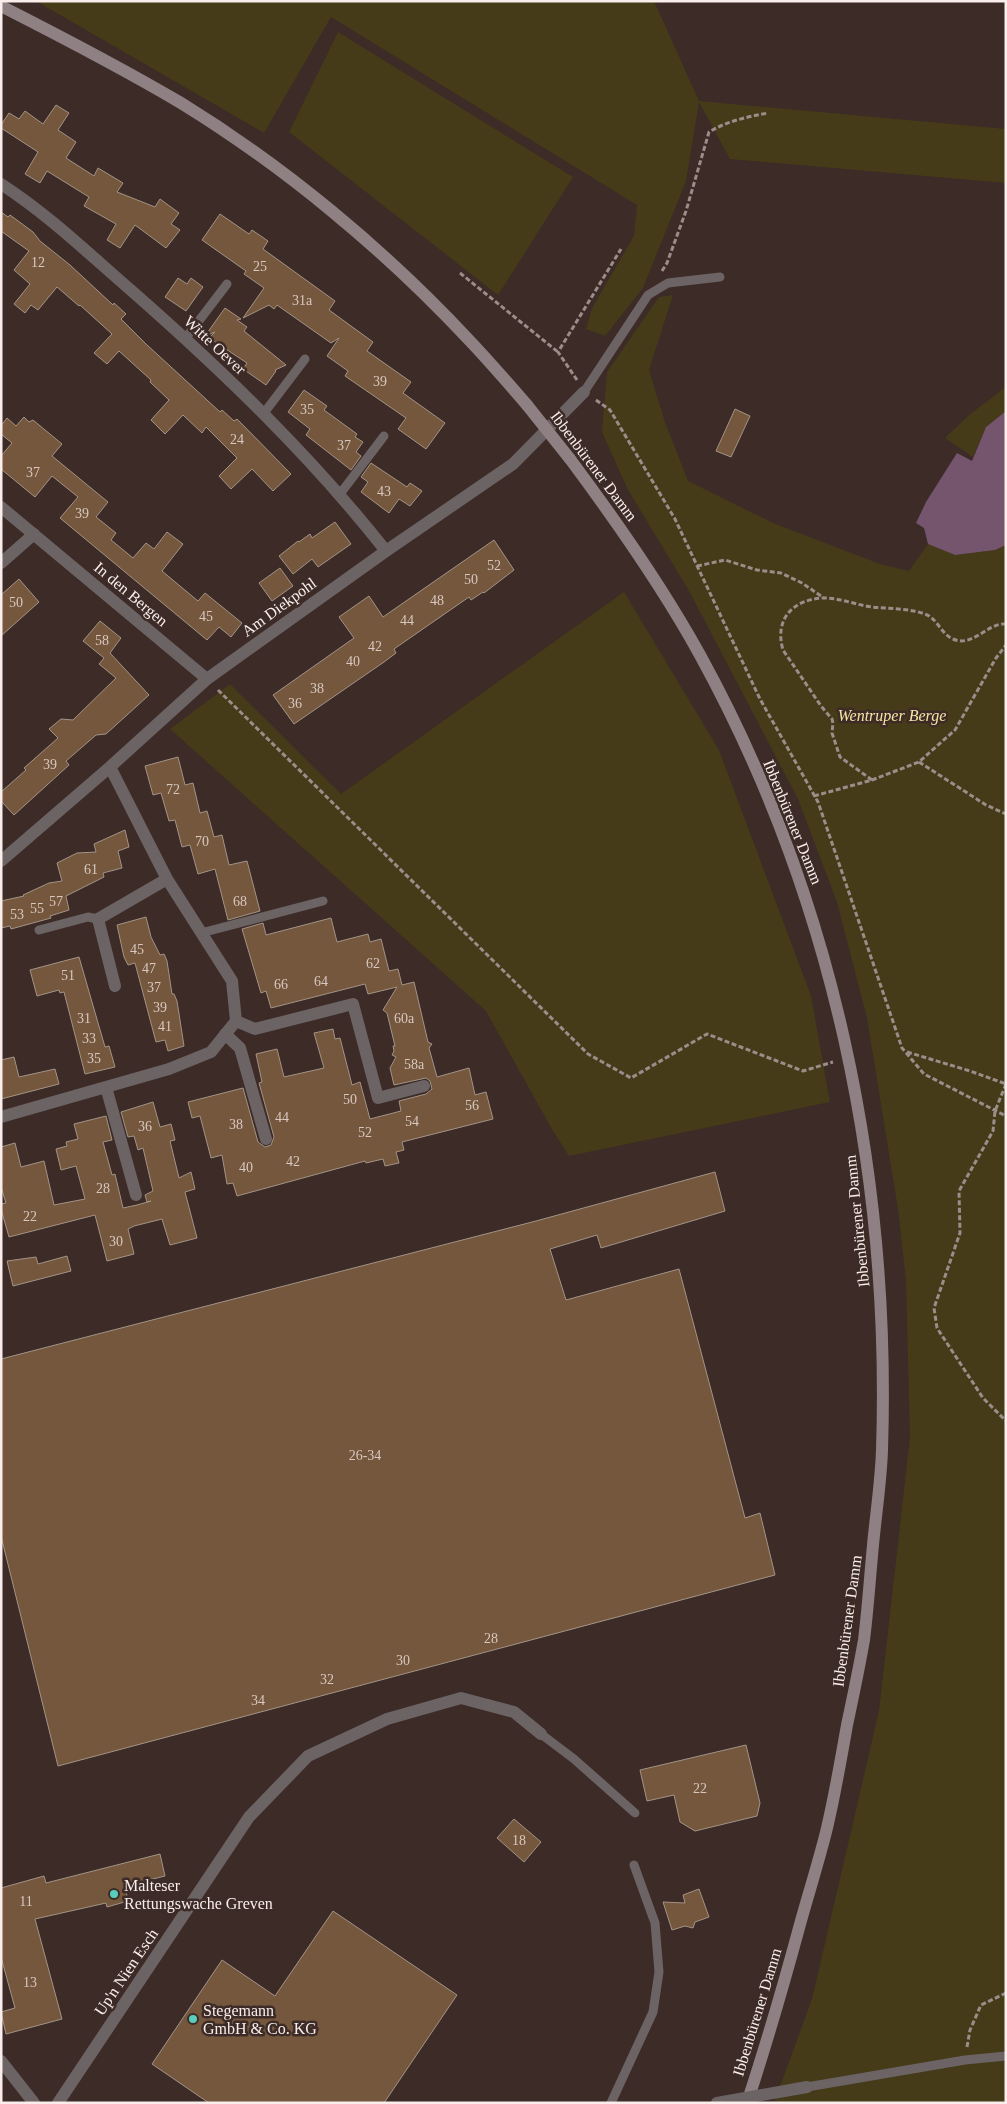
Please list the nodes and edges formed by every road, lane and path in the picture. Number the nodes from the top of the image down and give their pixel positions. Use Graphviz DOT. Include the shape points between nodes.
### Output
graph roads {
  1 [pos="1,6"];
  2 [pos="768,113"];
  3 [pos="1,184"];
  4 [pos="621,249"];
  5 [pos="460,273"];
  6 [pos="720,276"];
  7 [pos="227,284"];
  8 [pos="648,295"];
  9 [pos="185,339"];
  10 [pos="558,352"];
  11 [pos="305,359"];
  12 [pos="584,392"];
  13 [pos="264,413"];
  14 [pos="384,436"];
  15 [pos="340,494"];
  16 [pos="1,507"];
  17 [pos="34,534"];
  18 [pos="386,551"];
  19 [pos="1,563"];
  20 [pos="697,566"];
  21 [pos="824,598"];
  22 [pos="1006,624"];
  23 [pos="1006,645"];
  24 [pos="207,679"];
  25 [pos="919,762"];
  26 [pos="110,767"];
  27 [pos="872,780"];
  28 [pos="814,796"];
  29 [pos="1006,814"];
  30 [pos="1,861"];
  31 [pos="167,879"];
  32 [pos="323,901"];
  33 [pos="98,919"];
  34 [pos="39,930"];
  35 [pos="201,933"];
  36 [pos="115,986"];
  37 [pos="236,1020"];
  38 [pos="225,1034"];
  39 [pos="906,1052"];
  40 [pos="849,1056"];
  41 [pos="1006,1084"];
  42 [pos="424,1086"];
  43 [pos="106,1087"];
  44 [pos="995,1111"];
  45 [pos="1006,1116"];
  46 [pos="1,1117"];
  47 [pos="266,1139"];
  48 [pos="136,1195"];
  49 [pos="1006,1421"];
  50 [pos="541,1734"];
  51 [pos="635,1813"];
  52 [pos="634,1865"];
  53 [pos="1006,1993"];
  54 [pos="1006,2056"];
  55 [pos="1,2060"];
  56 [pos="965,2060"];
  57 [pos="807,2087"];
  58 [pos="34,2103"];
  59 [pos="58,2103"];
  60 [pos="610,2103"];
  61 [pos="717,2103"];
  62 [pos="747,2103"];
  1 -- 40 [label="main road, Ibbenbürener Damm, bridge" via="110,62 182,104 310,194 390,263 462,333 527,405 612,514 650,572 700,654 743,740 807,901"];
  2 -- 8 [label="path" via="738,119 709,132 667,263"];
  3 -- 9 [label="street, Witte Oever" via="69,236"];
  4 -- 10 [label="path"];
  5 -- 10 [label="path"];
  6 -- 8 [label="lane" via="668,283"];
  7 -- 9 [label="lane"];
  8 -- 12 [label="lane"];
  9 -- 13 [label="street, Witte Oever"];
  10 -- 12 [label="path"];
  11 -- 13 [label="lane"];
  12 -- 18 [label="street, Am Diekpohl" via="513,464"];
  12 -- 20 [label="path" via="610,410 675,519"];
  13 -- 15 [label="street, Witte Oever"];
  14 -- 15 [label="lane"];
  15 -- 18 [label="street, Witte Oever"];
  16 -- 17 [label="street, In den Bergen"];
  17 -- 19 [label="street"];
  17 -- 24 [label="street, In den Bergen"];
  18 -- 24 [label="street, Am Diekpohl"];
  20 -- 21 [label="path" via="725,560 781,574 802,582"];
  20 -- 28 [label="path" via="760,699"];
  21 -- 22 [label="path" via="928,615 953,640 973,639 999,624"];
  21 -- 27 [label="path" via="809,600 787,612 780,624 780,640 783,650 832,718 832,733 840,758"];
  23 -- 25 [label="path" via="955,730"];
  24 -- 26 [label="street, Am Diekpohl"];
  24 -- 40 [label="path" via="588,1054 631,1078 706,1034 803,1072"];
  25 -- 27 [label="path"];
  25 -- 29 [label="path"];
  26 -- 30 [label="street, Am Diekpohl"];
  26 -- 31 [label="street"];
  27 -- 28 [label="path"];
  28 -- 39 [label="path"];
  31 -- 33 [label="street"];
  31 -- 35 [label="street"];
  32 -- 35 [label="lane"];
  33 -- 34 [label="lane" via="88,917"];
  33 -- 36 [label="street"];
  35 -- 37 [label="street" via="232,981"];
  37 -- 38 [label="street"];
  37 -- 42 [label="street" via="255,1029 353,1004 378,1098"];
  38 -- 43 [label="street" via="211,1052 169,1069"];
  38 -- 47 [label="street" via="240,1048"];
  39 -- 41 [label="path"];
  39 -- 44 [label="path" via="924,1074"];
  40 -- 62 [label="main road, Ibbenbürener Damm" via="866,1148 877,1235 883,1337 882,1453 864,1640 827,1827"];
  41 -- 44 [label="path"];
  43 -- 46 [label="street"];
  43 -- 48 [label="street"];
  44 -- 45 [label="path"];
  44 -- 49 [label="path" via="993,1130 959,1191 960,1233 934,1308 937,1328 984,1398"];
  50 -- 51 [label="lane"];
  50 -- 59 [label="street, Up'n Nien Esch" via="514,1712 461,1698 387,1719 308,1756 250,1817"];
  52 -- 60 [label="lane" via="655,1923 659,1972 653,2012"];
  53 -- 56 [label="path" via="981,2004 970,2030"];
  54 -- 56 [label="lane"];
  55 -- 58 [label="street"];
  56 -- 57 [label="lane"];
  57 -- 61 [label="street, bridge"];
}
